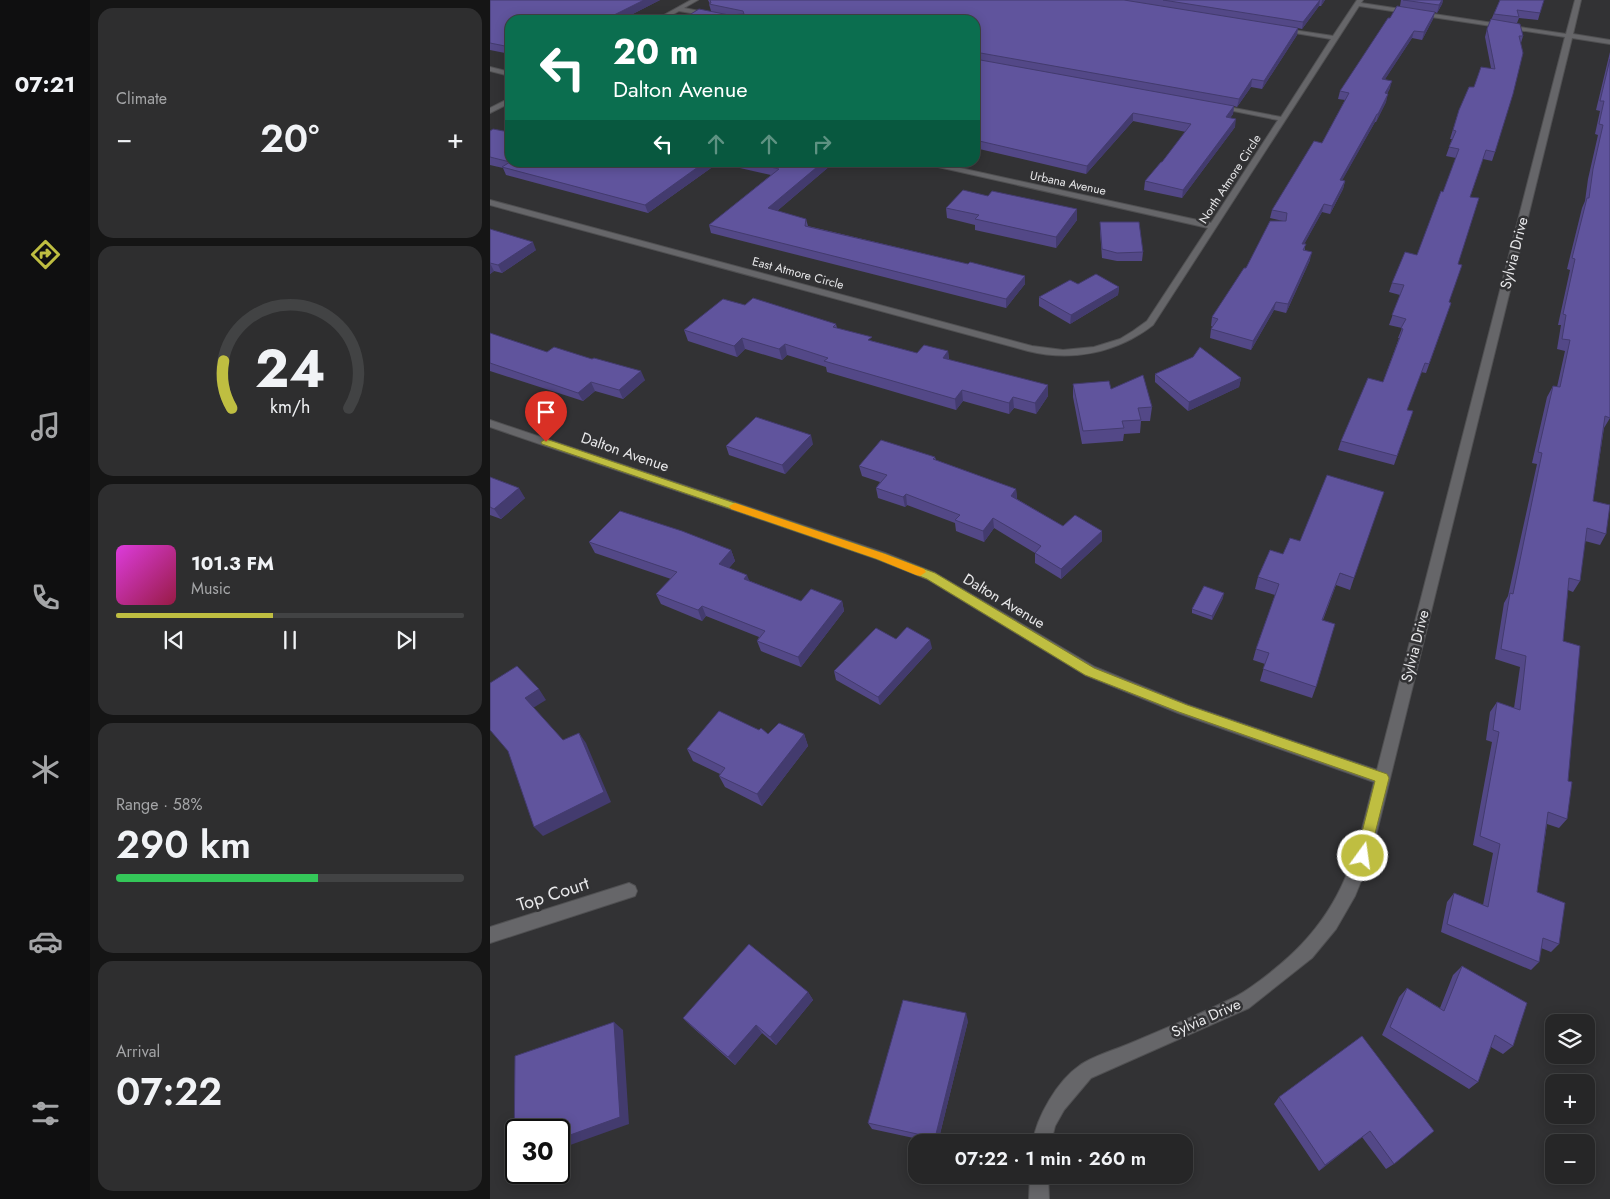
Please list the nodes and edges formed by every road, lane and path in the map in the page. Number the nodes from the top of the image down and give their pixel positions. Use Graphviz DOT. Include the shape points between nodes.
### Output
graph roads {
  1 [pos="695,0"];
  2 [pos="1578,0"];
  3 [pos="1359,2"];
  4 [pos="679,9"];
  5 [pos="668,15"];
  6 [pos="713,15"];
  7 [pos="1277,29"];
  8 [pos="1569,36"];
  9 [pos="1335,38"];
  10 [pos="1610,42"];
  11 [pos="490,69"];
  12 [pos="505,73"];
  13 [pos="505,103"];
  14 [pos="1205,105"];
  15 [pos="490,111"];
  16 [pos="1282,119"];
  17 [pos="943,167"];
  18 [pos="490,202"];
  19 [pos="1212,226"];
  20 [pos="1102,350"];
  21 [pos="490,423"];
  22 [pos="1382,778"];
  23 [pos="629,891"];
  24 [pos="490,935"];
  25 [pos="1045,1134"];
  26 [pos="1039,1184"];
  27 [pos="1039,1199"];
  1 -- 4 [label="street"];
  2 -- 8 [label="street, Sylvia Drive"];
  3 -- 8 [label="street"];
  3 -- 9 [label="street, North Atmore Circle"];
  4 -- 5 [label="street"];
  4 -- 6 [label="street"];
  7 -- 9 [label="street"];
  8 -- 10 [label="street"];
  8 -- 22 [label="street, Sylvia Drive"];
  9 -- 16 [label="street, North Atmore Circle"];
  11 -- 12 [label="street"];
  13 -- 15 [label="street"];
  14 -- 16 [label="street"];
  16 -- 19 [label="street, North Atmore Circle"];
  17 -- 19 [label="street, Urbana Avenue"];
  18 -- 20 [label="street, East Atmore Circle" via="1031,349 1066,353"];
  19 -- 20 [label="street, North Atmore Circle" via="1150,323 1130,339"];
  21 -- 22 [label="street, Dalton Avenue" via="872,553 956,590 1090,671 1183,709"];
  22 -- 25 [label="street, Sylvia Drive" via="1363,856 1349,891 1330,923 1306,952 1243,1002 1086,1072 1071,1086 1052,1114"];
  23 -- 24 [label="street, Top Court"];
  26 -- 27 [label="street"];
}
